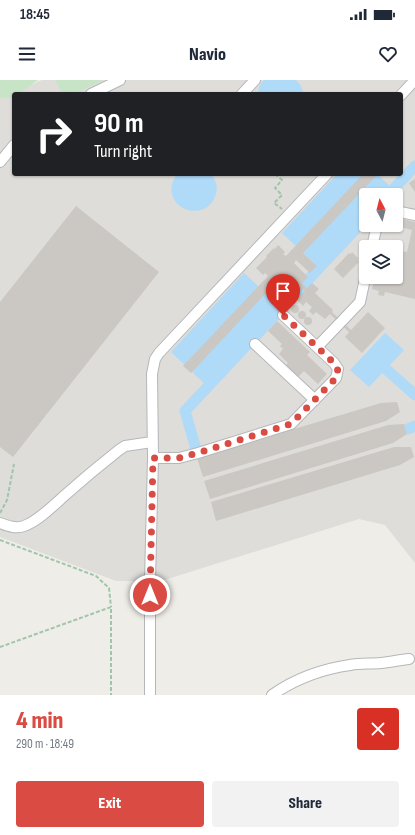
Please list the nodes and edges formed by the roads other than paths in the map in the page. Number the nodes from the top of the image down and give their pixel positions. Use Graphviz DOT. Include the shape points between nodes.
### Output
graph roads {
  1 [pos="120,80"];
  2 [pos="254,80"];
  3 [pos="415,80"];
  4 [pos="95,92"];
  5 [pos="244,92"];
  6 [pos="403,93"];
  7 [pos="12,147"];
  8 [pos="0,162"];
  9 [pos="325,176"];
  10 [pos="403,212"];
  11 [pos="415,215"];
  12 [pos="364,284"];
  13 [pos="283,315"];
  14 [pos="255,344"];
  15 [pos="317,347"];
  16 [pos="315,400"];
  17 [pos="152,442"];
  18 [pos="153,458"];
  19 [pos="0,523"];
  20 [pos="409,659"];
  21 [pos="150,695"];
  22 [pos="272,695"];
  1 -- 4 [label="street"];
  2 -- 5 [label="street"];
  3 -- 6 [label="street"];
  7 -- 8 [label="street"];
  9 -- 17 [label="street" via="155,359 152,374"];
  10 -- 11 [label="street"];
  12 -- 15 [label="street" via="360,302"];
  13 -- 15 [label="street"];
  14 -- 16 [label="street"];
  15 -- 16 [label="street" via="334,363 338,372 336,378"];
  16 -- 18 [label="street" via="291,424 179,458"];
  17 -- 18 [label="street"];
  17 -- 19 [label="street" via="125,446 32,522 19,527"];
  18 -- 21 [label="street"];
  20 -- 22 [label="street" via="335,667 307,676"];
}
